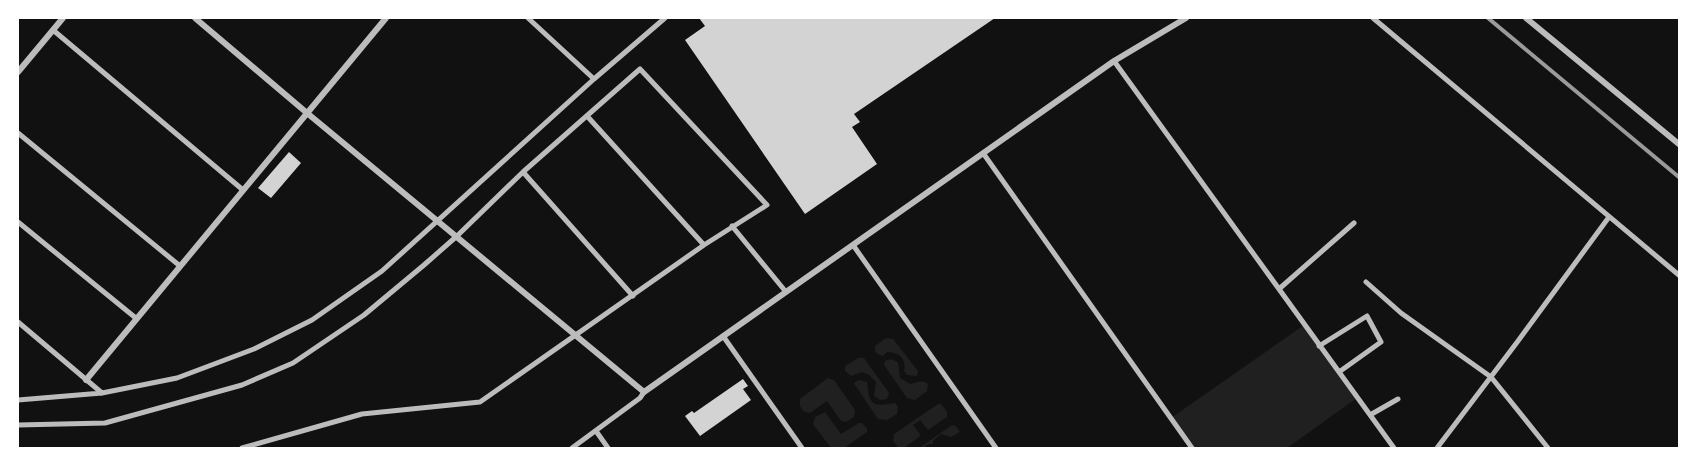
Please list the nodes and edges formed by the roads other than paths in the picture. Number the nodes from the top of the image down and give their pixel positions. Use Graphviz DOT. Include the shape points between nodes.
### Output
graph roads {
  1 [pos="63,18"];
  2 [pos="196,18"];
  3 [pos="386,18"];
  4 [pos="528,18"];
  5 [pos="665,18"];
  6 [pos="1186,18"];
  7 [pos="1373,18"];
  8 [pos="1526,18"];
  9 [pos="52,30"];
  10 [pos="1114,61"];
  11 [pos="18,72"];
  12 [pos="594,79"];
  13 [pos="307,113"];
  14 [pos="587,116"];
  15 [pos="18,133"];
  16 [pos="1680,145"];
  17 [pos="983,153"];
  18 [pos="523,172"];
  19 [pos="243,190"];
  20 [pos="1609,216"];
  21 [pos="438,220"];
  22 [pos="18,222"];
  23 [pos="1354,223"];
  24 [pos="732,226"];
  25 [pos="457,236"];
  26 [pos="704,245"];
  27 [pos="853,245"];
  28 [pos="180,266"];
  29 [pos="1680,276"];
  30 [pos="1366,282"];
  31 [pos="1278,289"];
  32 [pos="786,292"];
  33 [pos="633,296"];
  34 [pos="137,319"];
  35 [pos="18,322"];
  36 [pos="574,334"];
  37 [pos="723,336"];
  38 [pos="1319,346"];
  39 [pos="1339,372"];
  40 [pos="1491,377"];
  41 [pos="86,380"];
  42 [pos="644,392"];
  43 [pos="102,393"];
  44 [pos="1398,399"];
  45 [pos="18,400"];
  46 [pos="1370,415"];
  47 [pos="18,425"];
  48 [pos="596,431"];
  49 [pos="242,448"];
  50 [pos="572,448"];
  51 [pos="608,448"];
  52 [pos="802,448"];
  53 [pos="996,448"];
  54 [pos="1192,448"];
  55 [pos="1394,448"];
  56 [pos="1437,448"];
  57 [pos="1548,448"];
  1 -- 9 [label="street"];
  2 -- 13 [label="street"];
  3 -- 13 [label="street"];
  4 -- 12 [label="street"];
  5 -- 12 [label="street"];
  6 -- 10 [label="street"];
  7 -- 20 [label="street"];
  8 -- 16 [label="street"];
  9 -- 11 [label="street"];
  9 -- 19 [label="street"];
  10 -- 17 [label="street"];
  10 -- 31 [label="street"];
  12 -- 21 [label="street"];
  13 -- 19 [label="street"];
  13 -- 21 [label="street"];
  14 -- 18 [label="street"];
  14 -- 24 [label="street" via="640,69 767,205"];
  14 -- 26 [label="street"];
  15 -- 28 [label="street"];
  17 -- 27 [label="street"];
  17 -- 54 [label="street"];
  18 -- 25 [label="street"];
  18 -- 33 [label="street"];
  19 -- 28 [label="street"];
  20 -- 29 [label="street"];
  20 -- 40 [label="street"];
  21 -- 25 [label="street"];
  21 -- 43 [label="street" via="382,271 312,320 254,349 177,378"];
  22 -- 34 [label="street"];
  23 -- 31 [label="street"];
  24 -- 26 [label="street"];
  24 -- 32 [label="street"];
  25 -- 36 [label="street"];
  25 -- 47 [label="street" via="364,315 293,363 242,385 105,423"];
  26 -- 33 [label="street"];
  27 -- 32 [label="street"];
  27 -- 53 [label="street"];
  28 -- 34 [label="street"];
  30 -- 40 [label="street" via="1401,313"];
  31 -- 38 [label="street"];
  32 -- 37 [label="street"];
  33 -- 36 [label="street"];
  34 -- 41 [label="street"];
  35 -- 41 [label="street"];
  36 -- 42 [label="street"];
  36 -- 49 [label="street" via="480,402 362,414"];
  37 -- 42 [label="street"];
  37 -- 52 [label="street"];
  38 -- 39 [label="street"];
  38 -- 39 [label="street" via="1367,316 1381,342"];
  39 -- 46 [label="street"];
  40 -- 56 [label="street"];
  40 -- 57 [label="street"];
  41 -- 43 [label="street"];
  42 -- 48 [label="street"];
  43 -- 45 [label="street"];
  44 -- 46 [label="street"];
  46 -- 55 [label="street"];
  48 -- 50 [label="street"];
  48 -- 51 [label="street"];
}
